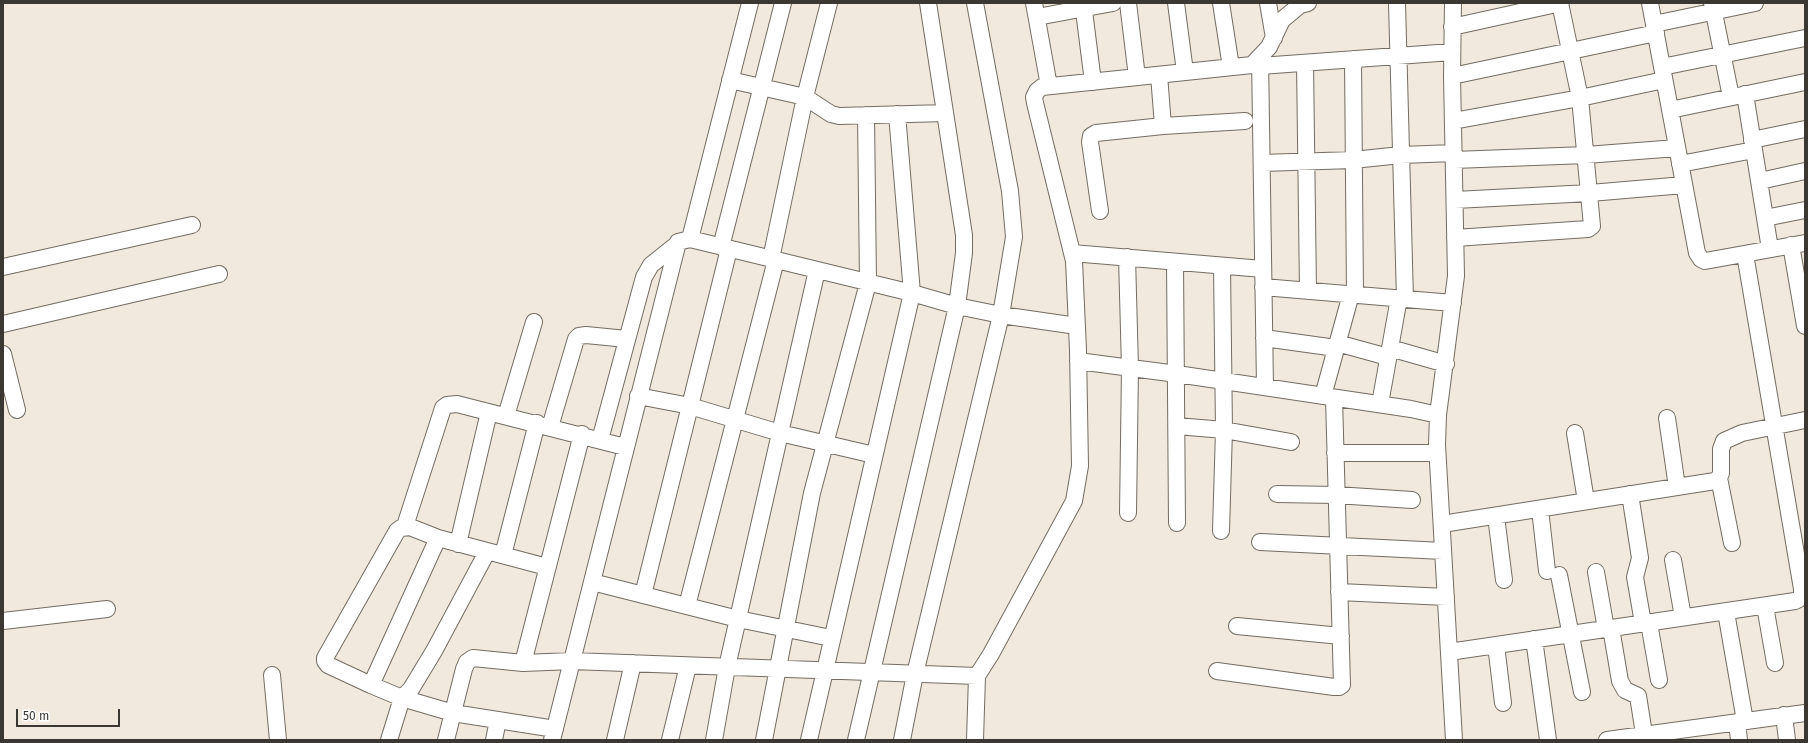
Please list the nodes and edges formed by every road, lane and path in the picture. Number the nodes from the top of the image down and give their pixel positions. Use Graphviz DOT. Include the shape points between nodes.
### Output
graph roads {
  1 [pos="750,3"];
  2 [pos="783,3"];
  3 [pos="830,3"];
  4 [pos="928,3"];
  5 [pos="975,3"];
  6 [pos="1113,3"];
  7 [pos="1128,3"];
  8 [pos="1176,3"];
  9 [pos="1221,3"];
  10 [pos="1268,3"];
  11 [pos="1397,3"];
  12 [pos="1453,3"];
  13 [pos="1561,3"];
  14 [pos="1650,3"];
  15 [pos="1754,3"];
  16 [pos="1303,4"];
  17 [pos="1083,6"];
  18 [pos="1713,7"];
  19 [pos="1036,10"];
  20 [pos="1452,27"];
  21 [pos="1655,29"];
  22 [pos="1274,38"];
  23 [pos="1805,38"];
  24 [pos="1570,51"];
  25 [pos="1452,52"];
  26 [pos="1722,54"];
  27 [pos="1399,56"];
  28 [pos="1353,60"];
  29 [pos="1260,61"];
  30 [pos="1305,63"];
  31 [pos="1231,67"];
  32 [pos="1185,72"];
  33 [pos="1663,73"];
  34 [pos="1159,75"];
  35 [pos="1452,76"];
  36 [pos="1137,77"];
  37 [pos="730,80"];
  38 [pos="1093,82"];
  39 [pos="1805,82"];
  40 [pos="1049,86"];
  41 [pos="763,87"];
  42 [pos="1738,96"];
  43 [pos="805,97"];
  44 [pos="1580,98"];
  45 [pos="1670,110"];
  46 [pos="945,113"];
  47 [pos="898,114"];
  48 [pos="866,115"];
  49 [pos="1245,121"];
  50 [pos="1453,121"];
  51 [pos="1163,126"];
  52 [pos="1805,129"];
  53 [pos="1753,145"];
  54 [pos="1678,148"];
  55 [pos="1401,155"];
  56 [pos="1586,155"];
  57 [pos="1454,156"];
  58 [pos="1353,160"];
  59 [pos="1306,162"];
  60 [pos="1262,163"];
  61 [pos="1680,164"];
  62 [pos="1805,171"];
  63 [pos="1760,181"];
  64 [pos="1684,185"];
  65 [pos="1590,193"];
  66 [pos="1455,200"];
  67 [pos="1805,210"];
  68 [pos="1100,212"];
  69 [pos="1765,218"];
  70 [pos="192,225"];
  71 [pos="1456,238"];
  72 [pos="683,242"];
  73 [pos="1798,244"];
  74 [pos="725,248"];
  75 [pos="1770,249"];
  76 [pos="1072,253"];
  77 [pos="1745,254"];
  78 [pos="1127,258"];
  79 [pos="773,260"];
  80 [pos="1175,262"];
  81 [pos="1222,266"];
  82 [pos="3,267"];
  83 [pos="1263,269"];
  84 [pos="817,270"];
  85 [pos="220,274"];
  86 [pos="868,282"];
  87 [pos="1263,287"];
  88 [pos="1308,291"];
  89 [pos="912,293"];
  90 [pos="1353,294"];
  91 [pos="1402,298"];
  92 [pos="1453,303"];
  93 [pos="958,306"];
  94 [pos="1001,315"];
  95 [pos="534,322"];
  96 [pos="3,324"];
  97 [pos="1077,326"];
  98 [pos="1805,326"];
  99 [pos="1264,338"];
  100 [pos="627,339"];
  101 [pos="1337,345"];
  102 [pos="1389,353"];
  103 [pos="3,354"];
  104 [pos="1078,361"];
  105 [pos="1446,364"];
  106 [pos="1130,368"];
  107 [pos="1177,374"];
  108 [pos="1224,381"];
  109 [pos="1265,387"];
  110 [pos="638,396"];
  111 [pos="1328,397"];
  112 [pos="1380,404"];
  113 [pos="690,406"];
  114 [pos="17,410"];
  115 [pos="489,412"];
  116 [pos="1438,415"];
  117 [pos="506,416"];
  118 [pos="1667,418"];
  119 [pos="735,420"];
  120 [pos="1805,420"];
  121 [pos="543,425"];
  122 [pos="1177,426"];
  123 [pos="1774,426"];
  124 [pos="1224,430"];
  125 [pos="780,433"];
  126 [pos="1575,433"];
  127 [pos="582,434"];
  128 [pos="600,440"];
  129 [pos="1291,442"];
  130 [pos="825,443"];
  131 [pos="625,447"];
  132 [pos="1335,453"];
  133 [pos="1428,453"];
  134 [pos="874,455"];
  135 [pos="1719,478"];
  136 [pos="1677,487"];
  137 [pos="1277,494"];
  138 [pos="1630,494"];
  139 [pos="1336,495"];
  140 [pos="1412,500"];
  141 [pos="1586,501"];
  142 [pos="1540,509"];
  143 [pos="1128,513"];
  144 [pos="1496,516"];
  145 [pos="1177,524"];
  146 [pos="1442,524"];
  147 [pos="405,526"];
  148 [pos="1221,531"];
  149 [pos="438,538"];
  150 [pos="1260,542"];
  151 [pos="458,544"];
  152 [pos="1732,544"];
  153 [pos="1338,546"];
  154 [pos="1443,551"];
  155 [pos="1800,551"];
  156 [pos="495,553"];
  157 [pos="1673,560"];
  158 [pos="548,567"];
  159 [pos="1596,572"];
  160 [pos="1504,580"];
  161 [pos="592,582"];
  162 [pos="1339,592"];
  163 [pos="643,595"];
  164 [pos="1446,597"];
  165 [pos="687,606"];
  166 [pos="1765,606"];
  167 [pos="107,609"];
  168 [pos="1726,612"];
  169 [pos="1683,618"];
  170 [pos="738,619"];
  171 [pos="3,621"];
  172 [pos="1646,623"];
  173 [pos="1237,626"];
  174 [pos="786,628"];
  175 [pos="1608,628"];
  176 [pos="1570,634"];
  177 [pos="1341,636"];
  178 [pos="831,638"];
  179 [pos="1534,639"];
  180 [pos="1496,645"];
  181 [pos="1448,652"];
  182 [pos="572,661"];
  183 [pos="523,663"];
  184 [pos="1776,663"];
  185 [pos="633,664"];
  186 [pos="688,666"];
  187 [pos="727,667"];
  188 [pos="778,669"];
  189 [pos="824,671"];
  190 [pos="1218,671"];
  191 [pos="871,672"];
  192 [pos="915,674"];
  193 [pos="272,675"];
  194 [pos="977,676"];
  195 [pos="1659,680"];
  196 [pos="371,685"];
  197 [pos="1582,692"];
  198 [pos="402,698"];
  199 [pos="1503,703"];
  200 [pos="453,713"];
  201 [pos="1805,713"];
  202 [pos="1784,715"];
  203 [pos="498,720"];
  204 [pos="1741,721"];
  205 [pos="554,734"];
  206 [pos="1644,738"];
  207 [pos="278,740"];
  208 [pos="389,740"];
  209 [pos="446,740"];
  210 [pos="494,740"];
  211 [pos="615,740"];
  212 [pos="670,740"];
  213 [pos="714,740"];
  214 [pos="764,740"];
  215 [pos="809,740"];
  216 [pos="856,740"];
  217 [pos="902,740"];
  218 [pos="975,740"];
  219 [pos="1454,740"];
  220 [pos="1548,740"];
  221 [pos="1607,740"];
  222 [pos="1739,740"];
  223 [pos="1787,740"];
  1 -- 37 [label="street"];
  2 -- 41 [label="street"];
  3 -- 43 [label="street"];
  4 -- 46 [label="street"];
  5 -- 94 [label="street" via="1010,190 1014,237"];
  6 -- 17 [label="street"];
  7 -- 36 [label="street"];
  8 -- 32 [label="street"];
  9 -- 31 [label="street"];
  10 -- 22 [label="street"];
  11 -- 27 [label="street"];
  12 -- 20 [label="street"];
  13 -- 20 [label="street"];
  13 -- 24 [label="street"];
  14 -- 21 [label="street"];
  15 -- 18 [label="street"];
  16 -- 22 [label="street" via="1282,20"];
  17 -- 19 [label="street"];
  17 -- 38 [label="street"];
  18 -- 21 [label="street"];
  18 -- 26 [label="street"];
  19 -- 40 [label="street"];
  20 -- 25 [label="street"];
  21 -- 24 [label="street"];
  21 -- 33 [label="street"];
  22 -- 29 [label="street"];
  23 -- 26 [label="street"];
  24 -- 35 [label="street"];
  24 -- 44 [label="street"];
  25 -- 27 [label="street"];
  25 -- 35 [label="street"];
  26 -- 33 [label="street"];
  26 -- 42 [label="street"];
  27 -- 28 [label="street"];
  27 -- 55 [label="street"];
  28 -- 30 [label="street"];
  28 -- 58 [label="street"];
  29 -- 30 [label="street"];
  29 -- 31 [label="street" via="1252,65"];
  29 -- 60 [label="street"];
  30 -- 59 [label="street"];
  31 -- 32 [label="street"];
  32 -- 34 [label="street"];
  33 -- 44 [label="street"];
  33 -- 45 [label="street"];
  34 -- 36 [label="street"];
  34 -- 51 [label="street"];
  35 -- 50 [label="street"];
  36 -- 38 [label="street"];
  37 -- 41 [label="street"];
  37 -- 72 [label="street"];
  38 -- 40 [label="street"];
  39 -- 42 [label="street"];
  40 -- 76 [label="street" via="1042,87 1034,97"];
  41 -- 43 [label="street"];
  41 -- 74 [label="street"];
  42 -- 45 [label="street"];
  42 -- 53 [label="street"];
  43 -- 48 [label="street" via="834,115"];
  43 -- 79 [label="street"];
  44 -- 50 [label="street"];
  44 -- 56 [label="street"];
  45 -- 54 [label="street"];
  46 -- 47 [label="street"];
  46 -- 93 [label="street" via="964,235"];
  47 -- 48 [label="street"];
  47 -- 89 [label="street"];
  48 -- 86 [label="street"];
  49 -- 51 [label="street"];
  50 -- 57 [label="street"];
  51 -- 68 [label="street" via="1096,133 1091,136"];
  52 -- 53 [label="street"];
  53 -- 61 [label="street"];
  53 -- 63 [label="street"];
  54 -- 56 [label="street"];
  54 -- 61 [label="street"];
  55 -- 57 [label="street"];
  55 -- 58 [label="street"];
  55 -- 91 [label="street"];
  56 -- 57 [label="street"];
  56 -- 65 [label="street"];
  57 -- 66 [label="street"];
  58 -- 59 [label="street"];
  58 -- 90 [label="street"];
  59 -- 60 [label="street"];
  59 -- 88 [label="street"];
  60 -- 83 [label="street"];
  61 -- 64 [label="street"];
  62 -- 63 [label="street"];
  63 -- 69 [label="street"];
  64 -- 65 [label="street"];
  64 -- 77 [label="street" via="1697,253 1701,259 1705,261"];
  65 -- 66 [label="street"];
  65 -- 71 [label="street" via="1593,222 1588,229"];
  66 -- 71 [label="street"];
  67 -- 69 [label="street"];
  69 -- 75 [label="street"];
  70 -- 82 [label="street"];
  71 -- 92 [label="street"];
  72 -- 74 [label="street"];
  72 -- 100 [label="street" via="651,265 647,271"];
  72 -- 110 [label="street"];
  73 -- 75 [label="street"];
  73 -- 98 [label="street"];
  74 -- 79 [label="street"];
  74 -- 113 [label="street"];
  75 -- 77 [label="street"];
  76 -- 78 [label="street"];
  76 -- 97 [label="street"];
  77 -- 123 [label="street"];
  78 -- 80 [label="street"];
  78 -- 106 [label="street"];
  79 -- 84 [label="street"];
  79 -- 119 [label="street"];
  80 -- 81 [label="street"];
  80 -- 107 [label="street"];
  81 -- 83 [label="street"];
  81 -- 108 [label="street"];
  83 -- 87 [label="street"];
  84 -- 86 [label="street"];
  84 -- 125 [label="street"];
  85 -- 96 [label="street"];
  86 -- 89 [label="street"];
  86 -- 130 [label="street"];
  87 -- 88 [label="street"];
  87 -- 99 [label="street"];
  88 -- 90 [label="street"];
  89 -- 93 [label="street"];
  89 -- 134 [label="street"];
  90 -- 91 [label="street"];
  90 -- 101 [label="street"];
  91 -- 92 [label="street"];
  91 -- 102 [label="street"];
  92 -- 105 [label="street"];
  93 -- 94 [label="street"];
  93 -- 191 [label="street"];
  94 -- 97 [label="street"];
  94 -- 192 [label="street"];
  95 -- 117 [label="street"];
  97 -- 104 [label="street"];
  99 -- 101 [label="street"];
  99 -- 109 [label="street"];
  100 -- 121 [label="street" via="586,335 576,339"];
  100 -- 128 [label="street"];
  101 -- 102 [label="street"];
  101 -- 111 [label="street"];
  102 -- 105 [label="street"];
  102 -- 112 [label="street"];
  103 -- 114 [label="street"];
  104 -- 106 [label="street"];
  104 -- 194 [label="street" via="1080,466 1074,501 992,654"];
  105 -- 116 [label="street"];
  106 -- 107 [label="street"];
  106 -- 143 [label="street"];
  107 -- 108 [label="street"];
  107 -- 122 [label="street"];
  108 -- 109 [label="street"];
  108 -- 124 [label="street"];
  109 -- 111 [label="street"];
  110 -- 113 [label="street"];
  110 -- 131 [label="street"];
  111 -- 112 [label="street"];
  111 -- 132 [label="street"];
  112 -- 116 [label="street"];
  113 -- 119 [label="street"];
  113 -- 163 [label="street"];
  115 -- 117 [label="street"];
  115 -- 147 [label="street" via="457,404 443,408"];
  115 -- 151 [label="street"];
  116 -- 146 [label="street" via="1437,445"];
  117 -- 121 [label="street"];
  118 -- 136 [label="street"];
  119 -- 125 [label="street"];
  119 -- 165 [label="street"];
  120 -- 123 [label="street"];
  121 -- 127 [label="street"];
  121 -- 156 [label="street"];
  122 -- 124 [label="street"];
  122 -- 145 [label="street"];
  123 -- 135 [label="street" via="1742,433 1724,441"];
  123 -- 155 [label="street"];
  124 -- 129 [label="street"];
  124 -- 148 [label="street"];
  125 -- 130 [label="street"];
  125 -- 170 [label="street"];
  126 -- 141 [label="street"];
  127 -- 128 [label="street"];
  127 -- 158 [label="street"];
  128 -- 131 [label="street"];
  130 -- 134 [label="street"];
  130 -- 174 [label="street" via="812,493"];
  131 -- 161 [label="street"];
  132 -- 133 [label="street"];
  132 -- 139 [label="street"];
  134 -- 178 [label="street"];
  135 -- 136 [label="street" via="1715,481"];
  135 -- 152 [label="street"];
  136 -- 138 [label="street"];
  137 -- 139 [label="street"];
  138 -- 141 [label="street"];
  138 -- 172 [label="street" via="1640,558 1635,577"];
  139 -- 140 [label="street"];
  139 -- 153 [label="street"];
  141 -- 142 [label="street"];
  142 -- 144 [label="street"];
  142 -- 176 [label="street" via="1553,573"];
  144 -- 146 [label="street"];
  144 -- 160 [label="street"];
  146 -- 154 [label="street"];
  147 -- 149 [label="street"];
  147 -- 196 [label="street" via="397,531 325,658 328,665"];
  149 -- 151 [label="street"];
  149 -- 196 [label="street"];
  150 -- 153 [label="street"];
  151 -- 156 [label="street"];
  153 -- 154 [label="street"];
  153 -- 162 [label="street"];
  154 -- 164 [label="street"];
  155 -- 166 [label="street" via="1802,595 1795,601"];
  156 -- 158 [label="street"];
  156 -- 198 [label="street" via="411,689"];
  157 -- 169 [label="street"];
  158 -- 183 [label="street"];
  159 -- 175 [label="street"];
  161 -- 163 [label="street"];
  161 -- 182 [label="street"];
  162 -- 164 [label="street"];
  162 -- 177 [label="street"];
  163 -- 165 [label="street"];
  164 -- 181 [label="street"];
  165 -- 170 [label="street"];
  166 -- 168 [label="street"];
  166 -- 184 [label="street"];
  167 -- 171 [label="street"];
  168 -- 169 [label="street"];
  168 -- 204 [label="street"];
  169 -- 172 [label="street"];
  170 -- 174 [label="street"];
  170 -- 187 [label="street"];
  172 -- 175 [label="street"];
  172 -- 195 [label="street"];
  173 -- 177 [label="street"];
  174 -- 178 [label="street"];
  174 -- 188 [label="street"];
  175 -- 176 [label="street"];
  175 -- 206 [label="street" via="1620,681 1625,690 1638,696"];
  176 -- 179 [label="street"];
  176 -- 197 [label="street"];
  177 -- 190 [label="street" via="1343,681 1339,687"];
  178 -- 189 [label="street"];
  179 -- 180 [label="street"];
  179 -- 220 [label="street"];
  180 -- 181 [label="street"];
  180 -- 199 [label="street"];
  181 -- 219 [label="street"];
  182 -- 183 [label="street"];
  182 -- 185 [label="street"];
  182 -- 205 [label="street"];
  183 -- 200 [label="street" via="482,658 473,658 467,662"];
  185 -- 186 [label="street"];
  185 -- 211 [label="street"];
  186 -- 187 [label="street"];
  186 -- 212 [label="street"];
  187 -- 188 [label="street"];
  187 -- 213 [label="street"];
  188 -- 189 [label="street"];
  188 -- 214 [label="street"];
  189 -- 191 [label="street"];
  189 -- 215 [label="street"];
  191 -- 192 [label="street"];
  191 -- 216 [label="street"];
  192 -- 194 [label="street"];
  192 -- 217 [label="street"];
  193 -- 207 [label="street"];
  194 -- 218 [label="street"];
  196 -- 198 [label="street"];
  198 -- 200 [label="street"];
  198 -- 208 [label="street"];
  200 -- 203 [label="street"];
  200 -- 209 [label="street"];
  201 -- 202 [label="street"];
  202 -- 204 [label="street"];
  202 -- 223 [label="street"];
  203 -- 205 [label="street"];
  203 -- 210 [label="street"];
  204 -- 206 [label="street"];
  204 -- 222 [label="street"];
  206 -- 221 [label="street"];
}
